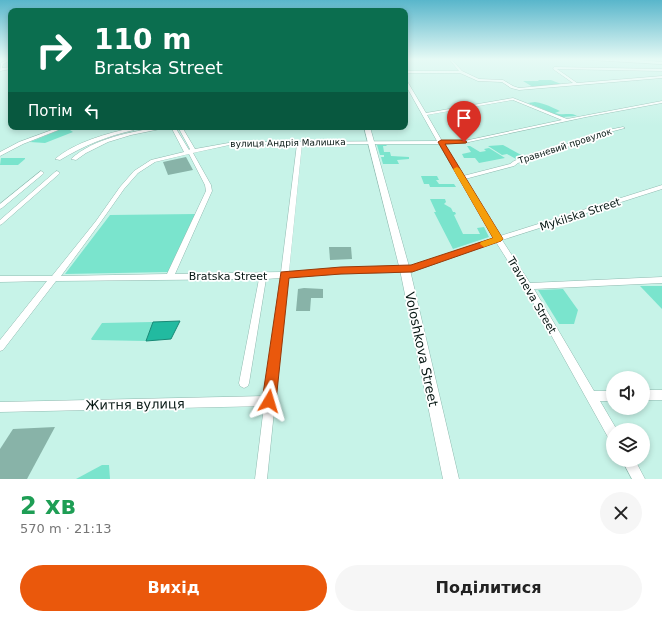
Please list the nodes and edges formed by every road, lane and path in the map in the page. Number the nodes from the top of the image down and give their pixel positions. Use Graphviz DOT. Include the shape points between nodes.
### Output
graph roads {
  1 [pos="504,81"];
  2 [pos="572,81"];
  3 [pos="609,81"];
  4 [pos="576,84"];
  5 [pos="408,86"];
  6 [pos="662,102"];
  7 [pos="425,114"];
  8 [pos="566,120"];
  9 [pos="623,128"];
  10 [pos="56,130"];
  11 [pos="128,130"];
  12 [pos="152,130"];
  13 [pos="175,130"];
  14 [pos="182,130"];
  15 [pos="368,130"];
  16 [pos="142,132"];
  17 [pos="300,142"];
  18 [pos="370,142"];
  19 [pos="441,142"];
  20 [pos="190,152"];
  21 [pos="0,154"];
  22 [pos="58,159"];
  23 [pos="74,159"];
  24 [pos="42,173"];
  25 [pos="57,173"];
  26 [pos="462,178"];
  27 [pos="662,187"];
  28 [pos="0,207"];
  29 [pos="0,223"];
  30 [pos="498,239"];
  31 [pos="405,270"];
  32 [pos="284,275"];
  33 [pos="170,276"];
  34 [pos="263,276"];
  35 [pos="54,278"];
  36 [pos="0,279"];
  37 [pos="662,280"];
  38 [pos="528,286"];
  39 [pos="0,347"];
  40 [pos="244,383"];
  41 [pos="650,395"];
  42 [pos="662,395"];
  43 [pos="590,396"];
  44 [pos="606,396"];
  45 [pos="269,401"];
  46 [pos="0,407"];
  47 [pos="606,423"];
  48 [pos="632,467"];
  49 [pos="261,479"];
  50 [pos="451,479"];
  51 [pos="639,479"];
  1 -- 4 [label="street" via="519,89"];
  2 -- 4 [label="street"];
  3 -- 4 [label="street"];
  5 -- 7 [label="street, Travneva Street"];
  6 -- 8 [label="street, вулиця Андрія Малишка"];
  7 -- 8 [label="street" via="513,99"];
  7 -- 19 [label="street, Travneva Street"];
  8 -- 19 [label="street, вулиця Андрія Малишка" via="464,142"];
  9 -- 26 [label="street, Травневий провулок" via="605,132 587,141 538,153 512,165"];
  10 -- 21 [label="street"];
  11 -- 22 [label="street" via="84,144"];
  12 -- 16 [label="street"];
  13 -- 20 [label="street" via="186,151"];
  14 -- 20 [label="street" via="193,149"];
  15 -- 18 [label="street, Voloshkova Street"];
  16 -- 23 [label="street" via="117,137 94,146"];
  17 -- 18 [label="street, вулиця Андрія Малишка"];
  17 -- 20 [label="street, вулиця Андрія Малишка" via="234,144"];
  17 -- 32 [label="street"];
  18 -- 19 [label="street, вулиця Андрія Малишка"];
  18 -- 31 [label="street, Voloshkova Street"];
  19 -- 26 [label="street, Travneva Street"];
  20 -- 33 [label="street" via="209,191"];
  20 -- 35 [label="street, вулиця Андрія Малишка" via="153,161 140,169"];
  24 -- 28 [label="street"];
  25 -- 29 [label="street"];
  26 -- 30 [label="street, Travneva Street"];
  27 -- 30 [label="street, Mykilska Street"];
  30 -- 31 [label="street, Bratska Street"];
  30 -- 38 [label="street, Travneva Street"];
  31 -- 32 [label="street, Bratska Street"];
  31 -- 50 [label="street, Voloshkova Street"];
  32 -- 34 [label="street, Bratska Street"];
  32 -- 45 [label="street"];
  33 -- 34 [label="street, Bratska Street"];
  33 -- 35 [label="street, Bratska Street"];
  34 -- 40 [label="street"];
  35 -- 36 [label="street, Bratska Street"];
  35 -- 39 [label="street, вулиця Андрія Малишка"];
  37 -- 38 [label="street"];
  38 -- 43 [label="street, Travneva Street"];
  41 -- 42 [label="street"];
  43 -- 44 [label="street"];
  43 -- 47 [label="street, Travneva Street"];
  45 -- 46 [label="street, Житня вулиця"];
  45 -- 49 [label="street"];
  48 -- 51 [label="street"];
}
